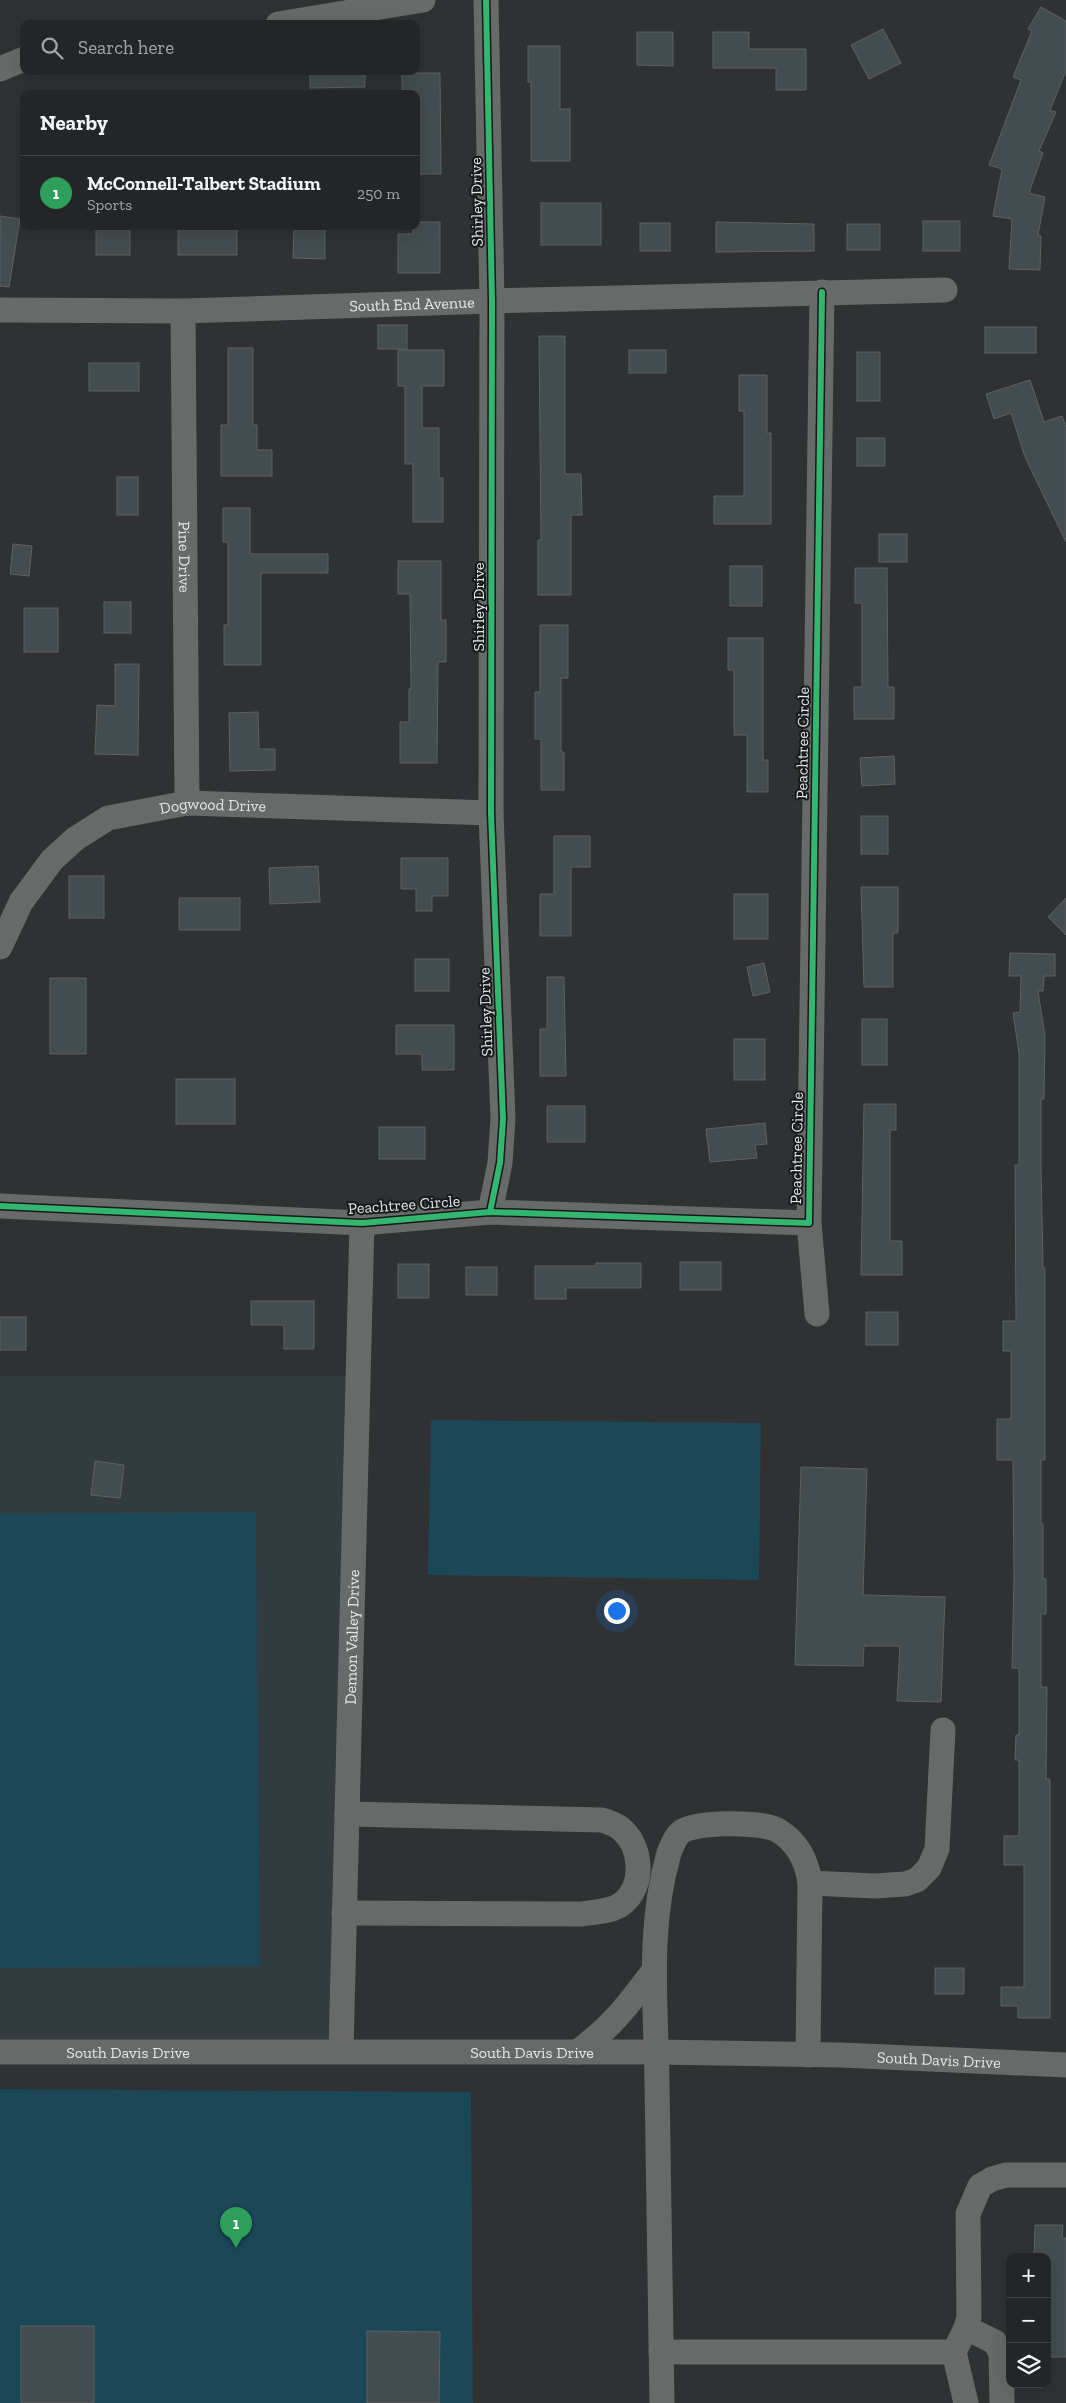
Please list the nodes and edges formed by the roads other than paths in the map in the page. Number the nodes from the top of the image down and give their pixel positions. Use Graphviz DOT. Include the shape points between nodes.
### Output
graph roads {
  1 [pos="423,0"];
  2 [pos="486,0"];
  3 [pos="302,20"];
  4 [pos="20,60"];
  5 [pos="0,68"];
  6 [pos="945,290"];
  7 [pos="822,292"];
  8 [pos="492,300"];
  9 [pos="0,310"];
  10 [pos="183,311"];
  11 [pos="188,803"];
  12 [pos="491,813"];
  13 [pos="0,948"];
  14 [pos="0,1206"];
  15 [pos="490,1212"];
  16 [pos="362,1223"];
  17 [pos="809,1223"];
  18 [pos="817,1314"];
  19 [pos="943,1730"];
  20 [pos="347,1814"];
  21 [pos="810,1883"];
  22 [pos="344,1913"];
  23 [pos="652,1972"];
  24 [pos="341,2051"];
  25 [pos="0,2052"];
  26 [pos="577,2052"];
  27 [pos="656,2052"];
  28 [pos="808,2055"];
  29 [pos="1066,2065"];
  30 [pos="1066,2176"];
  31 [pos="966,2328"];
  32 [pos="661,2352"];
  33 [pos="954,2352"];
  34 [pos="662,2403"];
  35 [pos="966,2403"];
  36 [pos="1002,2403"];
  1 -- 3 [label="street"];
  2 -- 8 [label="street, Shirley Drive"];
  4 -- 5 [label="street"];
  6 -- 7 [label="street, South End Avenue"];
  7 -- 8 [label="street, South End Avenue"];
  7 -- 17 [label="street, Peachtree Circle"];
  8 -- 10 [label="street, South End Avenue"];
  8 -- 12 [label="street, Shirley Drive"];
  9 -- 10 [label="street, South End Avenue"];
  10 -- 11 [label="street, Pine Drive"];
  11 -- 12 [label="street, Dogwood Drive"];
  11 -- 13 [label="street, Dogwood Drive" via="108,818 75,839 52,860 21,902"];
  12 -- 15 [label="street, Shirley Drive" via="503,1119 500,1163"];
  14 -- 16 [label="street, Peachtree Circle"];
  15 -- 16 [label="street, Peachtree Circle"];
  15 -- 17 [label="street, Peachtree Circle"];
  16 -- 20 [label="street, Demon Valley Drive"];
  17 -- 18 [label="street, Peachtree Circle"];
  19 -- 21 [label="street" via="937,1849 929,1868 917,1880 905,1884"];
  20 -- 22 [label="street, Demon Valley Drive"];
  20 -- 22 [label="street" via="602,1820 620,1827 629,1838 636,1851 638,1866 635,1887 623,1903 608,1910 582,1914"];
  21 -- 23 [label="street" via="808,1867 798,1847 777,1829 734,1823 694,1826 680,1833 670,1850 662,1878 667,1930"];
  21 -- 28 [label="street"];
  22 -- 24 [label="street, Demon Valley Drive"];
  23 -- 26 [label="street" via="602,2035"];
  23 -- 27 [label="street"];
  24 -- 25 [label="street, South Davis Drive"];
  24 -- 26 [label="street, South Davis Drive"];
  26 -- 27 [label="street, South Davis Drive"];
  27 -- 28 [label="street, South Davis Drive"];
  27 -- 32 [label="street"];
  28 -- 29 [label="street, South Davis Drive"];
  30 -- 31 [label="street" via="1006,2176 980,2186 968,2214 969,2317"];
  31 -- 33 [label="street"];
  31 -- 36 [label="street" via="995,2342 1001,2353"];
  32 -- 33 [label="street"];
  32 -- 34 [label="street"];
  33 -- 35 [label="street"];
}
